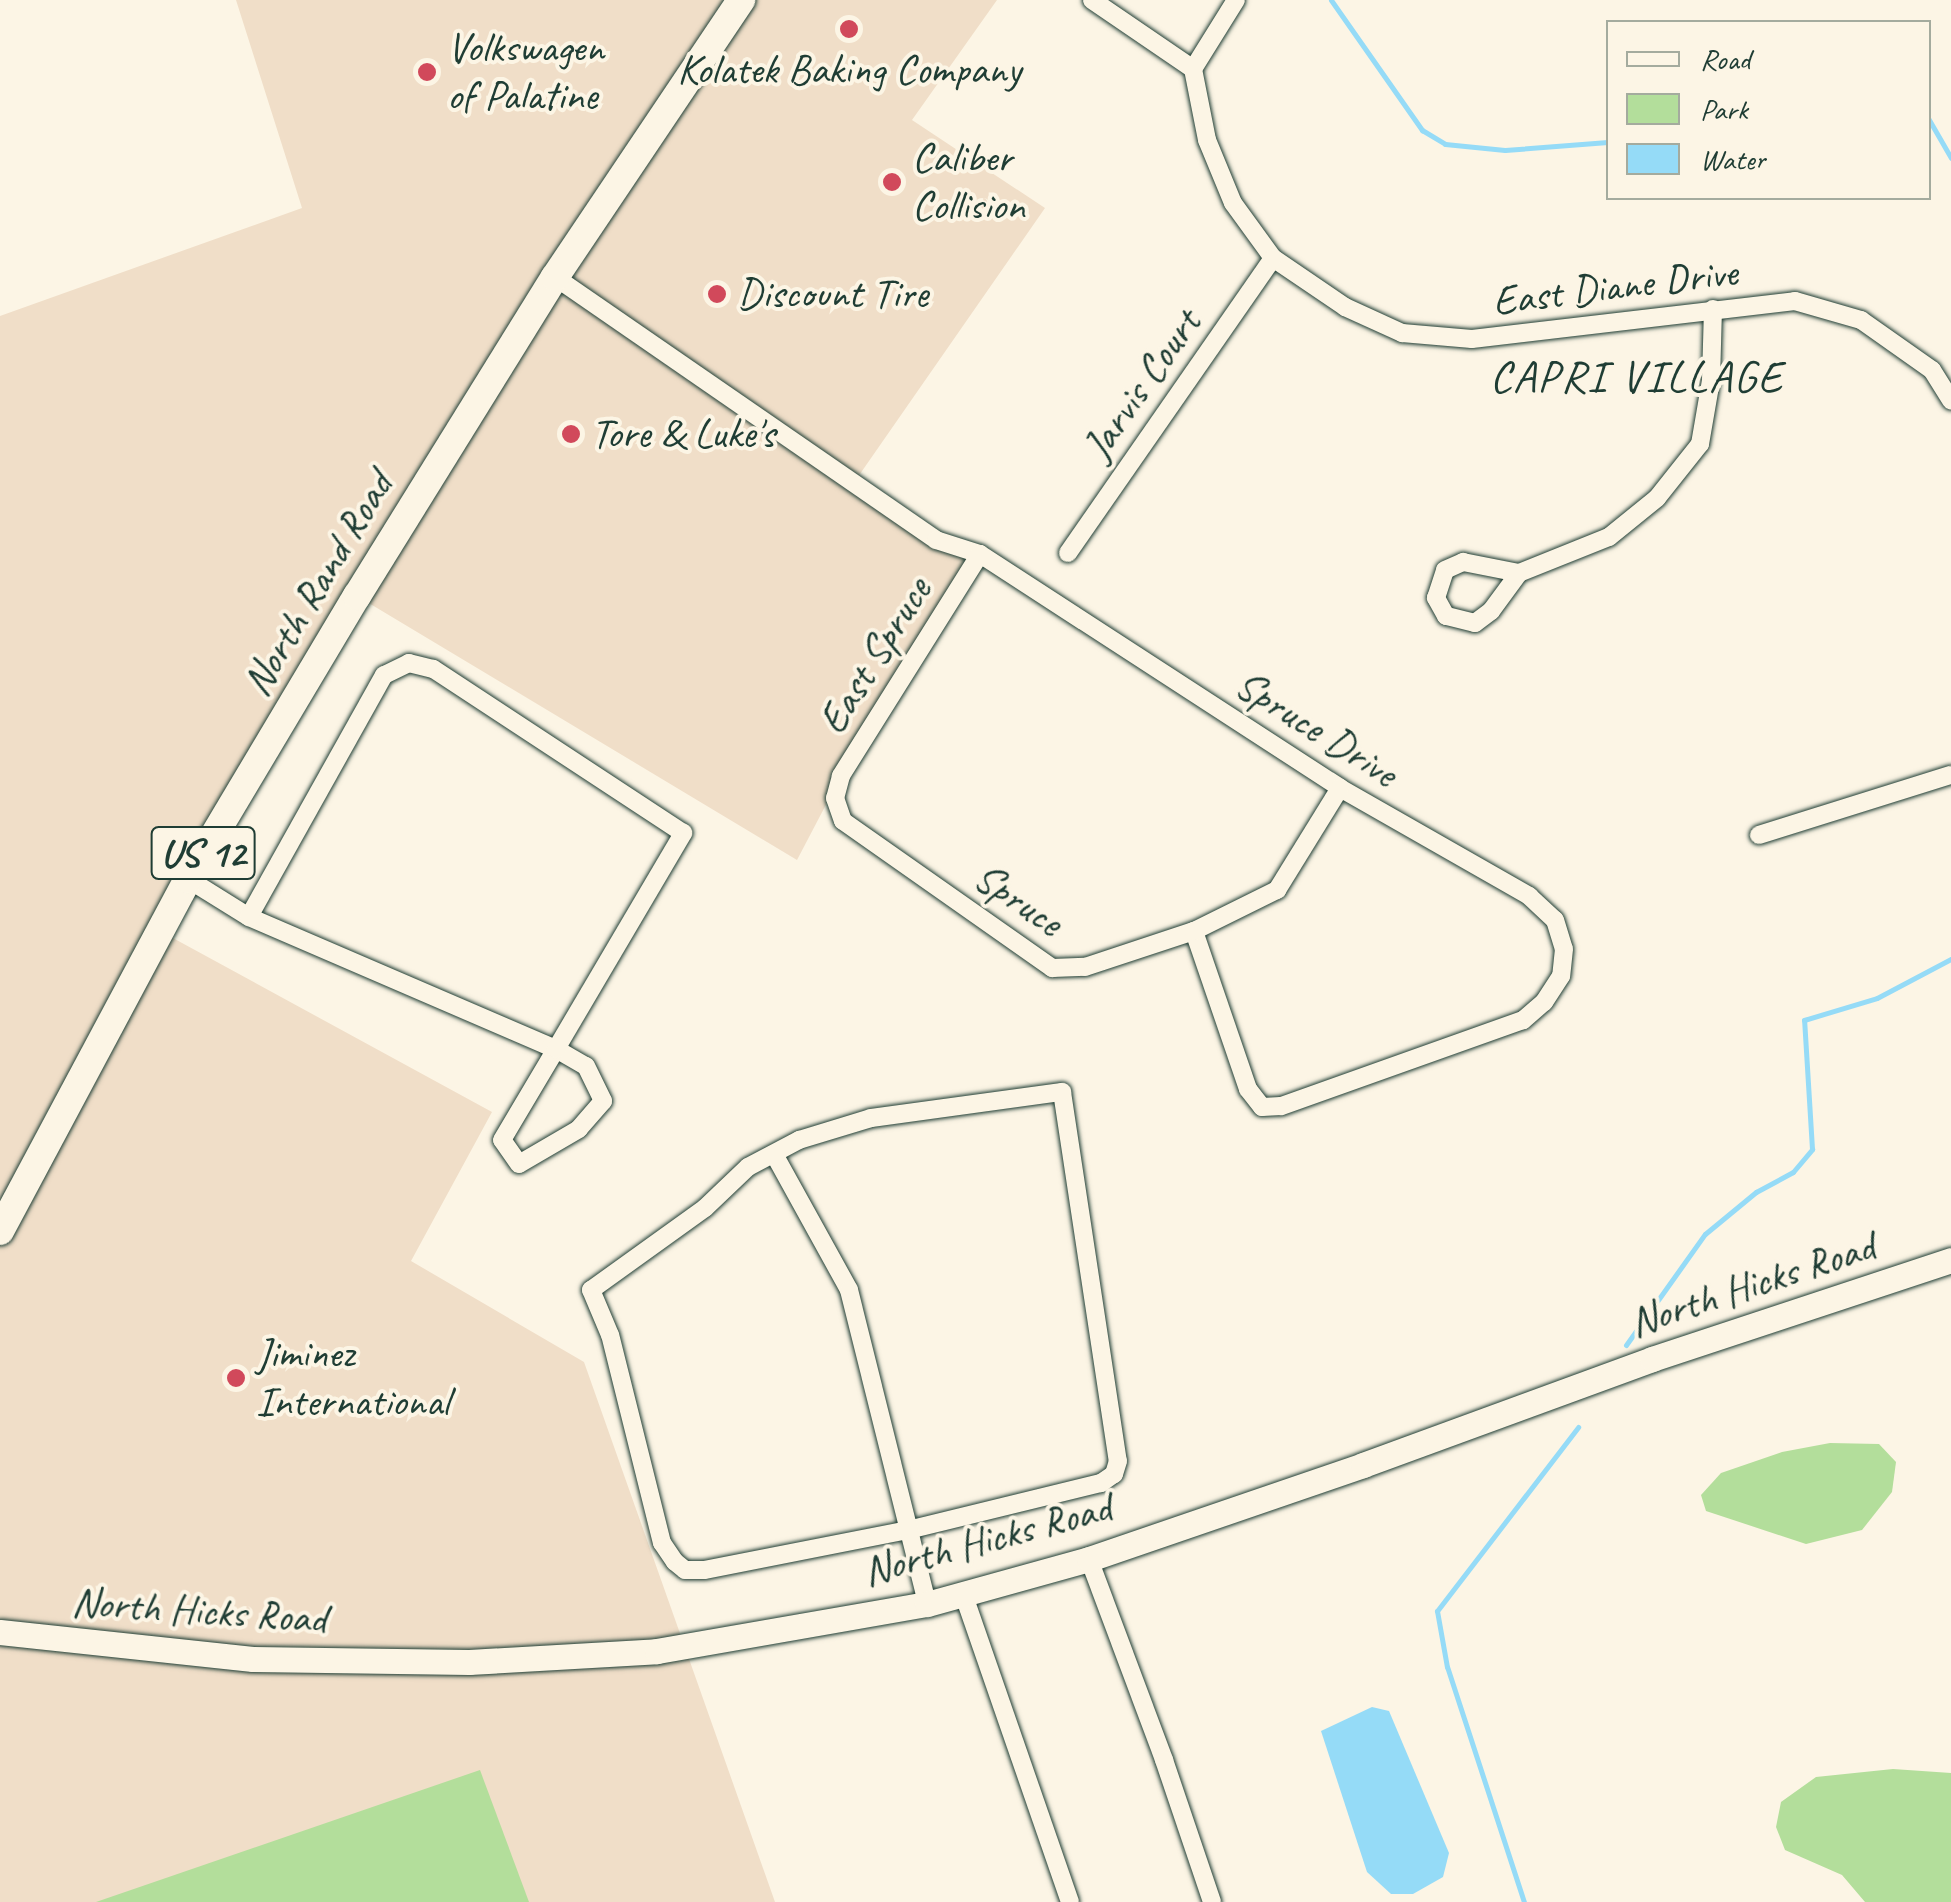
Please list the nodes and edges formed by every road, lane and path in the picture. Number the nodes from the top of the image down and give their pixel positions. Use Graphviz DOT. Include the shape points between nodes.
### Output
graph roads {
  1 [pos="741,0"];
  2 [pos="1092,0"];
  3 [pos="1236,0"];
  4 [pos="1193,69"];
  5 [pos="1273,258"];
  6 [pos="555,277"];
  7 [pos="1714,309"];
  8 [pos="1951,401"];
  9 [pos="1068,552"];
  10 [pos="980,554"];
  11 [pos="1519,574"];
  12 [pos="1951,776"];
  13 [pos="1340,788"];
  14 [pos="835,798"];
  15 [pos="1759,835"];
  16 [pos="188,879"];
  17 [pos="249,917"];
  18 [pos="1194,931"];
  19 [pos="556,1049"];
  20 [pos="774,1154"];
  21 [pos="0,1231"];
  22 [pos="1951,1260"];
  23 [pos="908,1530"];
  24 [pos="1089,1559"];
  25 [pos="964,1593"];
  26 [pos="927,1604"];
  27 [pos="0,1632"];
  28 [pos="1070,1902"];
  29 [pos="1212,1902"];
  1 -- 6 [label="main road, North Rand Road / US 12"];
  2 -- 4 [label="street"];
  3 -- 4 [label="street"];
  4 -- 5 [label="street, East Diane Drive" via="1207,140 1233,203"];
  5 -- 7 [label="street, East Diane Drive" via="1345,307 1402,333 1472,339"];
  5 -- 9 [label="street, Jarvis Court"];
  6 -- 10 [label="street, Spruce Drive" via="936,540"];
  6 -- 16 [label="main road, North Rand Road / US 12"];
  7 -- 8 [label="street, East Diane Drive" via="1795,301 1861,320 1932,370"];
  7 -- 11 [label="street" via="1700,444 1657,498 1609,537"];
  10 -- 13 [label="street, Spruce Drive"];
  10 -- 14 [label="street, East Spruce" via="841,776"];
  11 -- 11 [label="street" via="1463,562 1444,570 1436,598 1454,622 1474,622"];
  12 -- 15 [label="street"];
  13 -- 18 [label="street, Spruce" via="1277,890"];
  13 -- 18 [label="street, Spruce Drive" via="1528,896 1555,920 1564,949 1561,976 1544,1002 1523,1020 1281,1106 1262,1107 1248,1089"];
  14 -- 18 [label="street, Spruce" via="843,821 1052,968 1085,967"];
  16 -- 17 [label="street"];
  16 -- 21 [label="main road, North Rand Road / US 12"];
  17 -- 19 [label="street"];
  17 -- 19 [label="street" via="384,675 409,663 433,669 683,834"];
  19 -- 19 [label="street" via="586,1066 603,1101 580,1129 518,1164 502,1140"];
  20 -- 23 [label="street" via="849,1290"];
  20 -- 23 [label="street" via="748,1166 705,1208 592,1290 610,1335 662,1543 685,1570 704,1570"];
  20 -- 23 [label="street" via="870,1118 1062,1092 1118,1462 1114,1474 1101,1483"];
  22 -- 24 [label="main road, North Hicks Road"];
  23 -- 26 [label="street"];
  24 -- 25 [label="main road, North Hicks Road"];
  24 -- 29 [label="street"];
  25 -- 26 [label="main road, North Hicks Road"];
  25 -- 28 [label="street"];
  26 -- 27 [label="main road, North Hicks Road" via="657,1651 469,1662 253,1659"];
}
